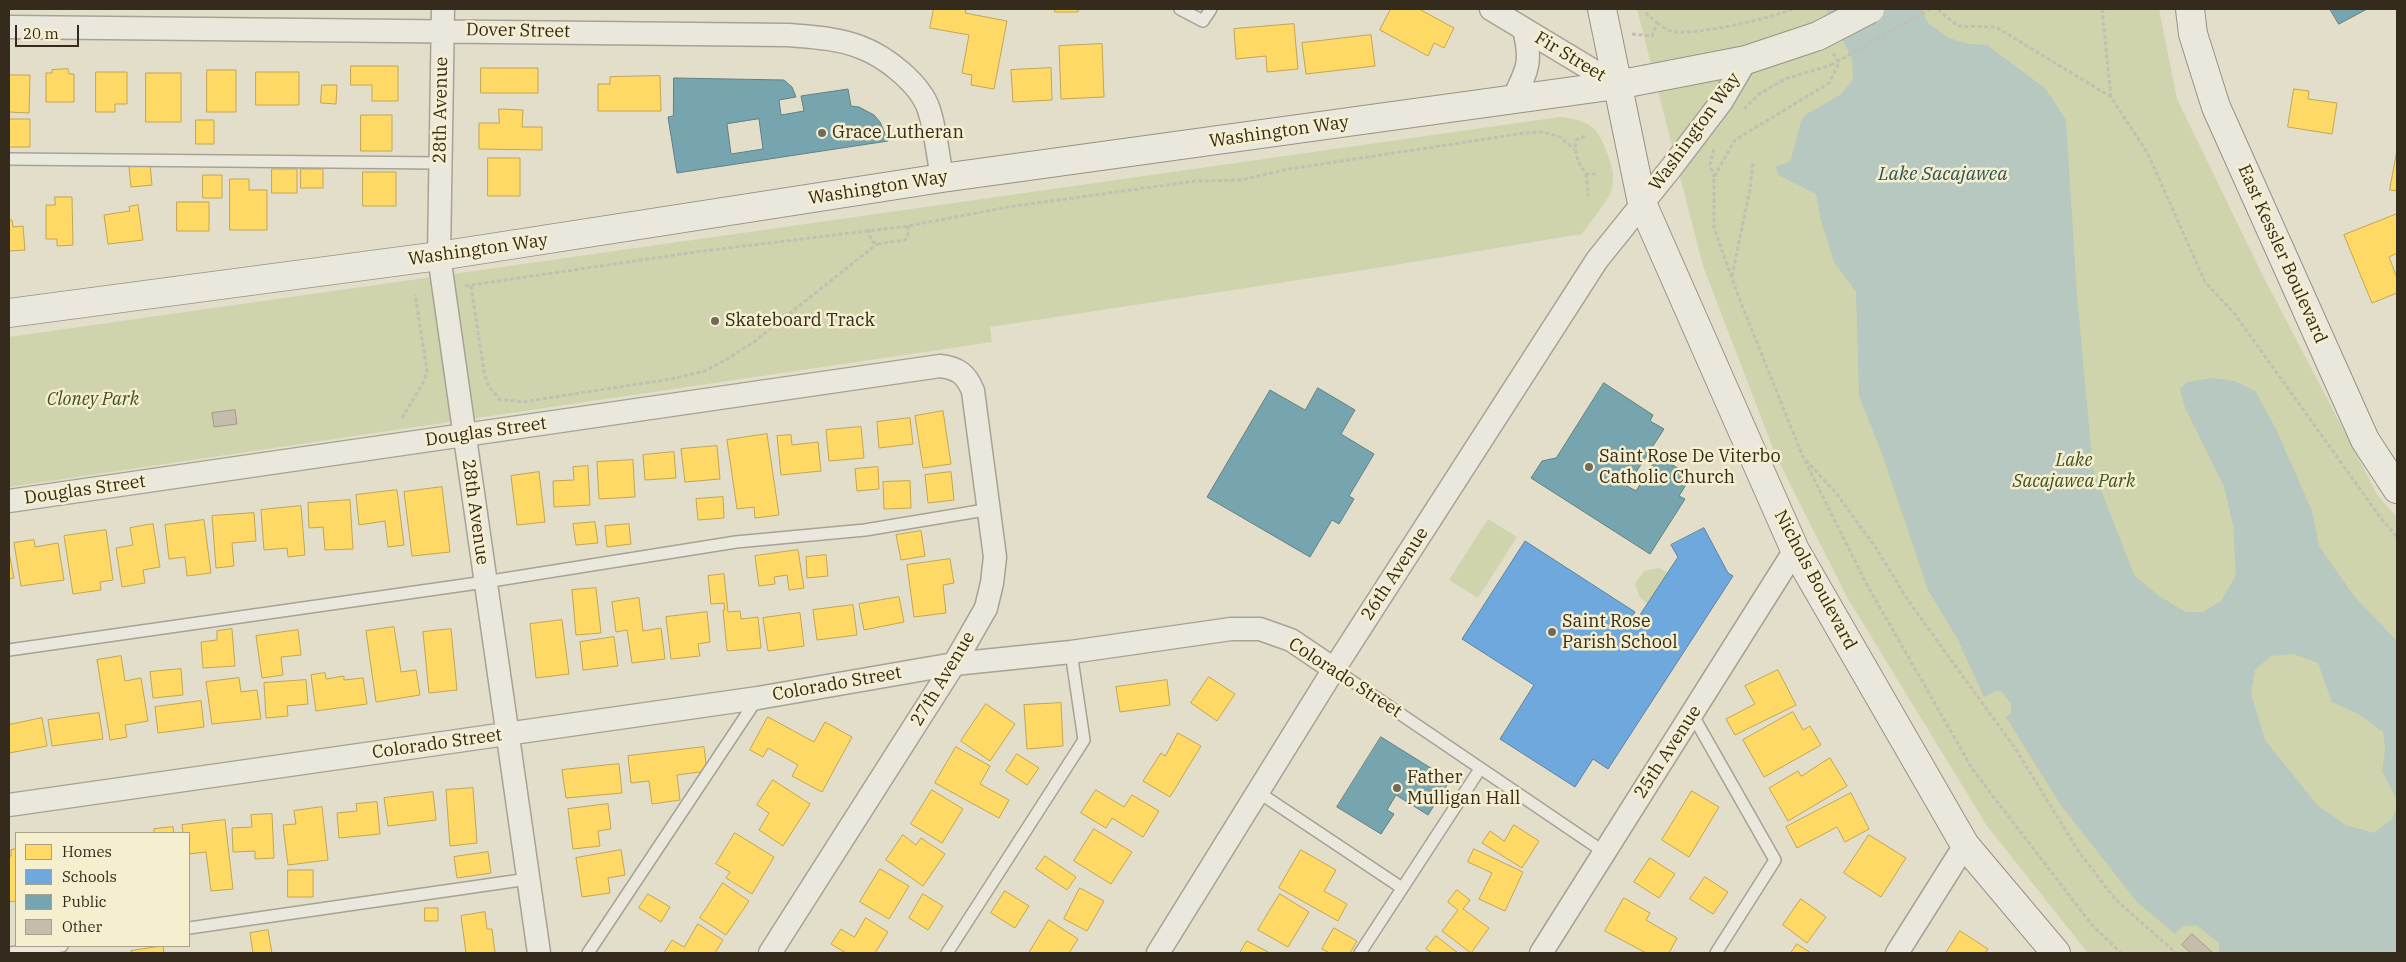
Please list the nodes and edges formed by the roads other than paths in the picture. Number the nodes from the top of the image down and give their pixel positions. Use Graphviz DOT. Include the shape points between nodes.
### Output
graph roads {
  1 [pos="1180,9"];
  2 [pos="1211,9"];
  3 [pos="1491,9"];
  4 [pos="1870,9"];
  5 [pos="2190,9"];
  6 [pos="443,19"];
  7 [pos="1604,20"];
  8 [pos="9,27"];
  9 [pos="1524,29"];
  10 [pos="1746,60"];
  11 [pos="1617,85"];
  12 [pos="1513,99"];
  13 [pos="9,159"];
  14 [pos="440,163"];
  15 [pos="942,178"];
  16 [pos="1642,203"];
  17 [pos="439,256"];
  18 [pos="9,313"];
  19 [pos="962,372"];
  20 [pos="464,435"];
  21 [pos="2397,489"];
  22 [pos="9,501"];
  23 [pos="991,509"];
  24 [pos="1795,550"];
  25 [pos="485,582"];
  26 [pos="9,650"];
  27 [pos="1071,652"];
  28 [pos="954,664"];
  29 [pos="1334,669"];
  30 [pos="758,698"];
  31 [pos="1692,714"];
  32 [pos="508,733"];
  33 [pos="1480,769"];
  34 [pos="1258,792"];
  35 [pos="9,805"];
  36 [pos="1965,845"];
  37 [pos="1604,852"];
  38 [pos="528,879"];
  39 [pos="1402,888"];
  40 [pos="190,928"];
  41 [pos="55,947"];
  42 [pos="10,953"];
  43 [pos="539,953"];
  44 [pos="588,953"];
  45 [pos="770,953"];
  46 [pos="947,953"];
  47 [pos="1158,953"];
  48 [pos="1360,953"];
  49 [pos="1541,953"];
  50 [pos="1716,953"];
  51 [pos="1897,953"];
  52 [pos="2056,953"];
  1 -- 2 [label="lane" via="1203,21"];
  3 -- 9 [label="street, Fir Street"];
  4 -- 10 [label="main road, Washington Way, bridge" via="1818,36"];
  5 -- 21 [label="main road, East Kessler Boulevard" via="2193,34 2216,107 2364,440"];
  6 -- 8 [label="street, Dover Street"];
  6 -- 14 [label="street, 28th Avenue"];
  6 -- 15 [label="street, Dover Street" via="788,35 828,39 861,47 895,67 916,87 929,109"];
  7 -- 11 [label="main road, Nichols Boulevard"];
  9 -- 11 [label="street, Fir Street"];
  9 -- 12 [label="street, Fir Street" via="1529,49 1528,68"];
  10 -- 11 [label="main road, Washington Way"];
  10 -- 16 [label="street, Washington Way" via="1722,101"];
  11 -- 12 [label="main road, Washington Way"];
  11 -- 16 [label="main road, Nichols Boulevard"];
  12 -- 15 [label="main road, Washington Way"];
  13 -- 14 [label="lane"];
  14 -- 17 [label="street, 28th Avenue"];
  15 -- 17 [label="main road, Washington Way"];
  16 -- 24 [label="main road, Nichols Boulevard"];
  16 -- 29 [label="street, 26th Avenue" via="1597,260"];
  17 -- 18 [label="main road, Washington Way"];
  17 -- 20 [label="street, 28th Avenue"];
  19 -- 20 [label="street, Douglas Street" via="940,366"];
  19 -- 23 [label="street, 27th Avenue" via="974,391"];
  20 -- 22 [label="street, Douglas Street"];
  20 -- 25 [label="street, 28th Avenue"];
  23 -- 25 [label="lane" via="865,530 736,542"];
  23 -- 28 [label="street, 27th Avenue" via="995,557 986,608"];
  24 -- 31 [label="street, 25th Avenue"];
  24 -- 36 [label="main road, Nichols Boulevard"];
  25 -- 26 [label="lane"];
  25 -- 32 [label="street, 28th Avenue"];
  27 -- 28 [label="street, Colorado Street"];
  27 -- 29 [label="street, Colorado Street" via="1231,629 1260,629 1291,640"];
  27 -- 46 [label="lane" via="1084,740"];
  28 -- 30 [label="street, Colorado Street"];
  28 -- 45 [label="street, 27th Avenue"];
  29 -- 33 [label="lane, Colorado Street"];
  29 -- 34 [label="street, 26th Avenue"];
  30 -- 32 [label="street, Colorado Street"];
  30 -- 44 [label="lane"];
  31 -- 37 [label="street, 25th Avenue"];
  31 -- 50 [label="lane" via="1775,860"];
  32 -- 35 [label="street, Colorado Street"];
  32 -- 38 [label="street, 28th Avenue"];
  33 -- 37 [label="lane, Colorado Street"];
  33 -- 39 [label="lane"];
  34 -- 39 [label="lane"];
  34 -- 47 [label="street, 26th Avenue"];
  36 -- 51 [label="street"];
  36 -- 52 [label="main road, Nichols Boulevard"];
  37 -- 49 [label="street, 25th Avenue"];
  38 -- 40 [label="lane"];
  38 -- 43 [label="street, 28th Avenue"];
  39 -- 48 [label="lane"];
  41 -- 42 [label="lane"];
}
